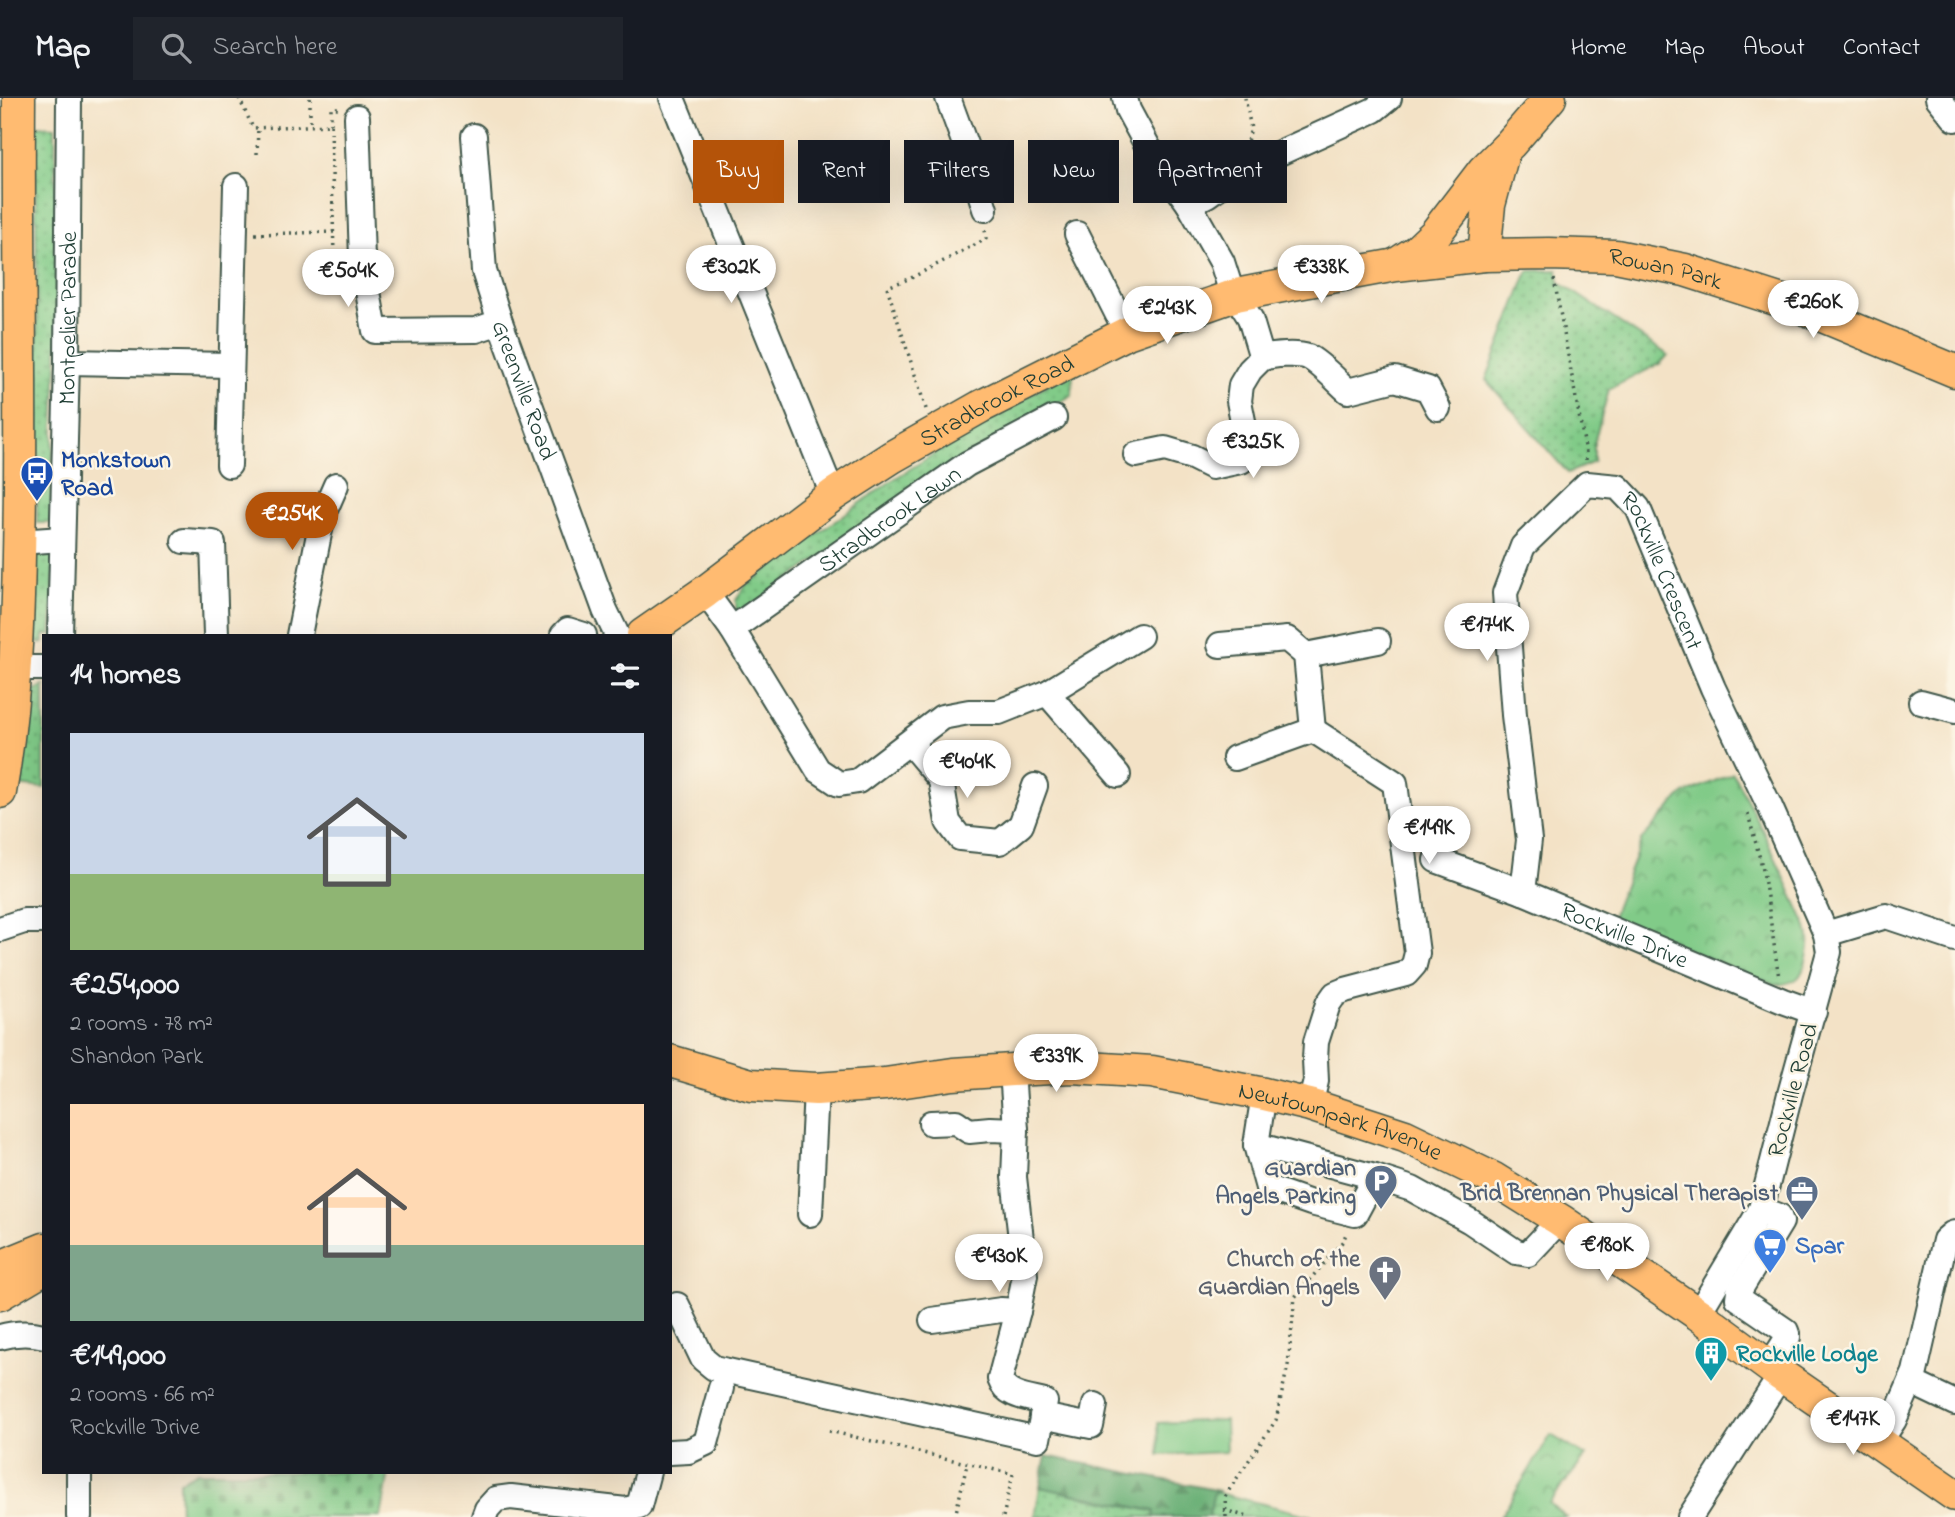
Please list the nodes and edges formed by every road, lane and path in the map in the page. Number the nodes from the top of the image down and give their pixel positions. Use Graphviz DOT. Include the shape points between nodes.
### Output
graph roads {
  1 [pos="19,98"];
  2 [pos="69,98"];
  3 [pos="239,98"];
  4 [pos="310,98"];
  5 [pos="672,98"];
  6 [pos="948,98"];
  7 [pos="1125,98"];
  8 [pos="1388,98"];
  9 [pos="1550,98"];
  10 [pos="1938,98"];
  11 [pos="350,112"];
  12 [pos="1955,119"];
  13 [pos="331,125"];
  14 [pos="310,126"];
  15 [pos="258,127"];
  16 [pos="474,136"];
  17 [pos="1503,152"];
  18 [pos="257,154"];
  19 [pos="9,184"];
  20 [pos="236,187"];
  21 [pos="1189,204"];
  22 [pos="985,209"];
  23 [pos="334,232"];
  24 [pos="254,234"];
  25 [pos="1077,234"];
  26 [pos="1549,254"];
  27 [pos="1484,255"];
  28 [pos="344,257"];
  29 [pos="1396,265"];
  30 [pos="1236,295"];
  31 [pos="500,322"];
  32 [pos="1127,333"];
  33 [pos="10,344"];
  34 [pos="1262,358"];
  35 [pos="67,362"];
  36 [pos="231,365"];
  37 [pos="1955,371"];
  38 [pos="1438,408"];
  39 [pos="1054,418"];
  40 [pos="935,433"];
  41 [pos="1136,455"];
  42 [pos="229,465"];
  43 [pos="1587,484"];
  44 [pos="336,485"];
  45 [pos="833,495"];
  46 [pos="62,539"];
  47 [pos="184,541"];
  48 [pos="19,542"];
  49 [pos="705,592"];
  50 [pos="9,594"];
  51 [pos="732,629"];
  52 [pos="60,634"];
  53 [pos="216,634"];
  54 [pos="299,634"];
  55 [pos="564,634"];
  56 [pos="580,634"];
  57 [pos="617,634"];
  58 [pos="644,634"];
  59 [pos="1140,636"];
  60 [pos="1378,641"];
  61 [pos="1220,645"];
  62 [pos="1306,655"];
  63 [pos="29,668"];
  64 [pos="1047,693"];
  65 [pos="1921,702"];
  66 [pos="1955,711"];
  67 [pos="1312,730"];
  68 [pos="910,743"];
  69 [pos="1235,758"];
  70 [pos="1118,775"];
  71 [pos="1035,786"];
  72 [pos="0,788"];
  73 [pos="1746,809"];
  74 [pos="1436,860"];
  75 [pos="1523,892"];
  76 [pos="42,921"];
  77 [pos="0,929"];
  78 [pos="1826,934"];
  79 [pos="1955,939"];
  80 [pos="1783,1001"];
  81 [pos="1814,1012"];
  82 [pos="672,1062"];
  83 [pos="1012,1070"];
  84 [pos="816,1089"];
  85 [pos="1264,1094"];
  86 [pos="1310,1105"];
  87 [pos="931,1123"];
  88 [pos="1016,1130"];
  89 [pos="1256,1145"];
  90 [pos="1375,1177"];
  91 [pos="1761,1209"];
  92 [pos="810,1214"];
  93 [pos="1356,1214"];
  94 [pos="1560,1220"];
  95 [pos="1955,1233"];
  96 [pos="42,1250"];
  97 [pos="0,1266"];
  98 [pos="42,1269"];
  99 [pos="0,1294"];
  100 [pos="677,1305"];
  101 [pos="1018,1311"];
  102 [pos="1698,1314"];
  103 [pos="932,1320"];
  104 [pos="42,1335"];
  105 [pos="0,1337"];
  106 [pos="1775,1371"];
  107 [pos="721,1388"];
  108 [pos="1907,1391"];
  109 [pos="1955,1403"];
  110 [pos="1095,1405"];
  111 [pos="1042,1416"];
  112 [pos="829,1431"];
  113 [pos="1879,1443"];
  114 [pos="672,1452"];
  115 [pos="967,1464"];
  116 [pos="79,1474"];
  117 [pos="647,1474"];
  118 [pos="1954,1493"];
  119 [pos="1224,1510"];
  120 [pos="79,1517"];
  121 [pos="484,1517"];
  122 [pos="955,1517"];
  123 [pos="1003,1517"];
  124 [pos="1226,1517"];
  125 [pos="1248,1517"];
  126 [pos="1690,1517"];
  1 -- 19 [label="main road"];
  2 -- 35 [label="street, Montpelier Parade"];
  3 -- 15 [label="path" via="253,128"];
  4 -- 14 [label="path"];
  5 -- 45 [label="street"];
  6 -- 22 [label="street"];
  7 -- 21 [label="street" via="1148,148"];
  8 -- 21 [label="street" via="1374,110 1242,170"];
  9 -- 17 [label="main road, Stradbrook Road"];
  10 -- 12 [label="street"];
  11 -- 13 [label="path" via="331,108"];
  11 -- 31 [label="street" via="362,258 375,331 476,330"];
  13 -- 14 [label="path"];
  13 -- 23 [label="path"];
  14 -- 15 [label="path"];
  15 -- 18 [label="path"];
  16 -- 31 [label="street, Greenville Road" via="484,271"];
  17 -- 27 [label="main road, Stradbrook Road" via="1489,205"];
  17 -- 29 [label="main road, Stradbrook Road" via="1435,234"];
  19 -- 33 [label="main road"];
  20 -- 36 [label="street"];
  21 -- 30 [label="street"];
  22 -- 40 [label="path" via="986,239 887,287"];
  23 -- 24 [label="path"];
  23 -- 28 [label="path" via="334,257"];
  25 -- 32 [label="street"];
  26 -- 27 [label="main road, Rowan Park"];
  26 -- 37 [label="main road, Rowan Park" via="1616,256 1685,270 1801,307"];
  26 -- 43 [label="path" via="1586,453"];
  27 -- 29 [label="main road, Stradbrook Road"];
  29 -- 30 [label="main road, Stradbrook Road"];
  30 -- 32 [label="main road, Stradbrook Road"];
  30 -- 34 [label="street" via="1250,318"];
  31 -- 57 [label="street, Greenville Road"];
  32 -- 40 [label="main road, Stradbrook Road"];
  33 -- 48 [label="main road"];
  34 -- 38 [label="street" via="1307,357 1348,391 1395,379 1428,389"];
  34 -- 41 [label="street" via="1241,385 1239,401 1248,446 1241,461 1212,467 1165,449"];
  35 -- 36 [label="street"];
  35 -- 46 [label="street, Montpelier Parade"];
  36 -- 42 [label="street"];
  39 -- 51 [label="street, Stradbrook Lawn" via="967,464"];
  40 -- 45 [label="main road, Stradbrook Road"];
  43 -- 75 [label="street, Rockville Crescent" via="1523,547 1504,593 1529,840"];
  43 -- 78 [label="street, Rockville Crescent" via="1618,487 1638,508 1713,688"];
  44 -- 54 [label="street" via="319,534"];
  45 -- 49 [label="main road, Stradbrook Road"];
  46 -- 48 [label="street"];
  46 -- 52 [label="street, Montpelier Parade"];
  47 -- 53 [label="street" via="213,542"];
  48 -- 50 [label="main road"];
  49 -- 51 [label="street"];
  49 -- 58 [label="main road, Stradbrook Road"];
  50 -- 63 [label="main road"];
  51 -- 68 [label="street" via="818,770 839,784 859,781"];
  55 -- 56 [label="street" via="568,630"];
  59 -- 64 [label="street"];
  60 -- 62 [label="street"];
  61 -- 62 [label="street" via="1287,639"];
  62 -- 67 [label="street"];
  63 -- 72 [label="main road"];
  64 -- 68 [label="street" via="999,712 942,718"];
  64 -- 70 [label="street"];
  65 -- 66 [label="street"];
  67 -- 69 [label="street"];
  67 -- 86 [label="street" via="1395,783 1418,953 1406,974 1335,994 1316,1042 1316,1081"];
  68 -- 71 [label="street" via="941,780 948,822 960,838 1000,842 1021,825"];
  73 -- 80 [label="path" via="1763,870"];
  74 -- 75 [label="street, Rockville Drive"];
  75 -- 80 [label="street, Rockville Drive"];
  76 -- 77 [label="street"];
  78 -- 79 [label="street" via="1886,916"];
  78 -- 81 [label="street, Rockville Road" via="1829,952"];
  80 -- 81 [label="street, Rockville Drive"];
  81 -- 91 [label="street, Rockville Road"];
  82 -- 84 [label="main road, Newtownpark Avenue" via="751,1084"];
  83 -- 84 [label="main road, Newtownpark Avenue"];
  83 -- 85 [label="main road, Newtownpark Avenue" via="1072,1067 1152,1072"];
  83 -- 88 [label="street"];
  84 -- 92 [label="street"];
  85 -- 86 [label="main road, Newtownpark Avenue"];
  85 -- 89 [label="street"];
  86 -- 94 [label="main road, Newtownpark Avenue" via="1405,1136 1494,1179"];
  87 -- 88 [label="street" via="956,1122 969,1131"];
  88 -- 101 [label="street" via="1014,1177 1025,1275"];
  89 -- 90 [label="street"];
  89 -- 93 [label="street" via="1268,1188"];
  90 -- 93 [label="street"];
  90 -- 94 [label="street" via="1412,1189 1516,1252 1528,1254"];
  91 -- 102 [label="street, Rockville Road"];
  91 -- 106 [label="street" via="1779,1216 1781,1222 1738,1298 1786,1331 1788,1337"];
  93 -- 119 [label="path" via="1343,1241 1295,1297 1276,1420 1225,1496"];
  94 -- 102 [label="main road, Newtownpark Avenue"];
  95 -- 108 [label="street" via="1945,1240"];
  96 -- 97 [label="main road"];
  98 -- 99 [label="main road"];
  100 -- 111 [label="street" via="703,1359 714,1368 1038,1439"];
  101 -- 103 [label="street"];
  101 -- 111 [label="street" via="1000,1379 1011,1393 1045,1402"];
  102 -- 106 [label="main road, Newtownpark Avenue"];
  104 -- 105 [label="street"];
  106 -- 113 [label="main road, Newtownpark Avenue"];
  106 -- 126 [label="street"];
  107 -- 114 [label="street" via="706,1443"];
  108 -- 109 [label="street"];
  108 -- 113 [label="street"];
  110 -- 111 [label="street" via="1091,1426"];
  112 -- 115 [label="path"];
  113 -- 118 [label="main road, Newtownpark Avenue"];
  115 -- 122 [label="path"];
  115 -- 123 [label="path" via="1013,1474"];
  116 -- 120 [label="street"];
  117 -- 121 [label="street" via="639,1506 626,1510 511,1497 496,1499"];
  119 -- 124 [label="path"];
  119 -- 125 [label="path"];
}
